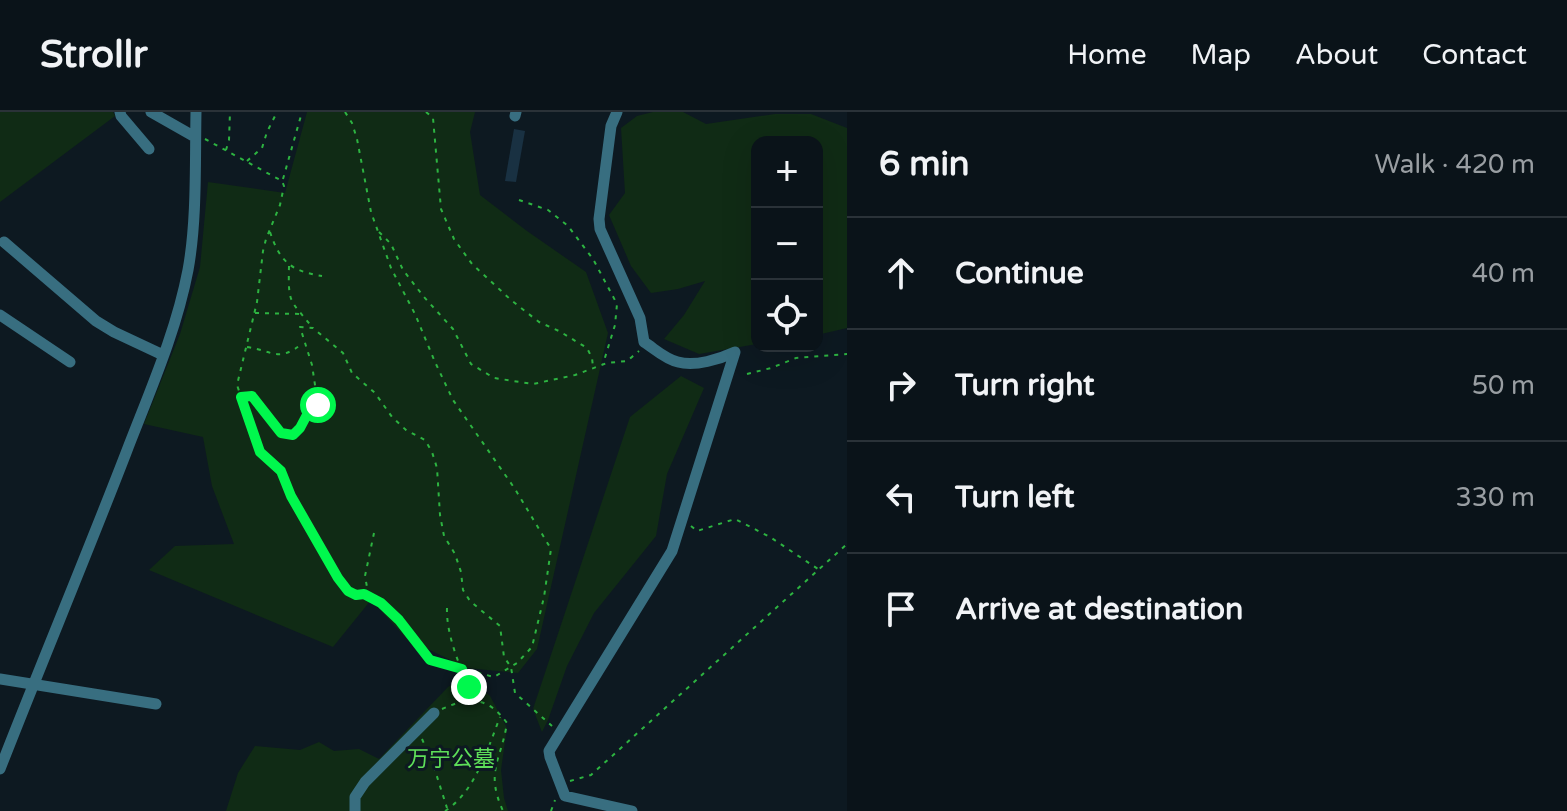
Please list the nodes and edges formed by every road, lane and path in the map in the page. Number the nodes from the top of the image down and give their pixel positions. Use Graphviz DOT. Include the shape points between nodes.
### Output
graph roads {
  1 [pos="120,112"];
  2 [pos="151,112"];
  3 [pos="196,112"];
  4 [pos="230,112"];
  5 [pos="277,112"];
  6 [pos="302,112"];
  7 [pos="345,112"];
  8 [pos="426,112"];
  9 [pos="432,112"];
  10 [pos="617,112"];
  11 [pos="433,118"];
  12 [pos="195,137"];
  13 [pos="149,149"];
  14 [pos="225,151"];
  15 [pos="247,162"];
  16 [pos="282,181"];
  17 [pos="519,200"];
  18 [pos="270,231"];
  19 [pos="378,231"];
  20 [pos="4,242"];
  21 [pos="289,265"];
  22 [pos="322,276"];
  23 [pos="254,313"];
  24 [pos="302,314"];
  25 [pos="1,318"];
  26 [pos="313,328"];
  27 [pos="304,342"];
  28 [pos="647,344"];
  29 [pos="245,347"];
  30 [pos="847,354"];
  31 [pos="163,355"];
  32 [pos="70,362"];
  33 [pos="603,365"];
  34 [pos="593,368"];
  35 [pos="747,374"];
  36 [pos="241,397"];
  37 [pos="680,526"];
  38 [pos="374,533"];
  39 [pos="847,544"];
  40 [pos="819,570"];
  41 [pos="364,594"];
  42 [pos="447,608"];
  43 [pos="511,667"];
  44 [pos="462,669"];
  45 [pos="0,679"];
  46 [pos="33,685"];
  47 [pos="475,699"];
  48 [pos="156,704"];
  49 [pos="434,713"];
  50 [pos="501,715"];
  51 [pos="417,729"];
  52 [pos="560,733"];
  53 [pos="0,769"];
  54 [pos="560,784"];
  55 [pos="447,810"];
  56 [pos="355,811"];
  57 [pos="503,811"];
  58 [pos="632,811"];
  1 -- 13 [label="street"];
  2 -- 12 [label="street"];
  3 -- 12 [label="street"];
  4 -- 14 [label="path"];
  5 -- 15 [label="path" via="262,148"];
  6 -- 16 [label="path"];
  7 -- 19 [label="path" via="357,139"];
  8 -- 11 [label="path"];
  9 -- 11 [label="path"];
  10 -- 28 [label="street" via="600,229"];
  11 -- 34 [label="path" via="441,209 454,239 511,300 587,348"];
  12 -- 14 [label="path"];
  12 -- 31 [label="street" via="189,267"];
  14 -- 15 [label="path"];
  15 -- 16 [label="path"];
  16 -- 18 [label="path"];
  17 -- 33 [label="path" via="548,210 568,226 617,304"];
  18 -- 21 [label="path" via="276,251"];
  18 -- 23 [label="path"];
  19 -- 34 [label="path" via="453,329 471,364 494,378 533,384"];
  19 -- 43 [label="path" via="453,400 551,549 532,647"];
  20 -- 31 [label="street" via="96,321"];
  21 -- 22 [label="path"];
  21 -- 24 [label="path" via="291,304"];
  23 -- 24 [label="path"];
  23 -- 29 [label="path"];
  24 -- 26 [label="path"];
  25 -- 32 [label="street"];
  26 -- 27 [label="path" via="300,327"];
  26 -- 43 [label="path" via="343,353 352,373 392,417 425,440 437,468 444,536 455,554 463,590 500,626 504,657"];
  27 -- 29 [label="path" via="290,354"];
  27 -- 36 [label="path" via="318,405 293,435 281,433 252,396"];
  28 -- 33 [label="path" via="627,361"];
  28 -- 37 [label="street" via="681,364 735,352"];
  29 -- 36 [label="path" via="237,385"];
  30 -- 35 [label="path" via="796,358"];
  31 -- 46 [label="street"];
  33 -- 34 [label="path"];
  36 -- 41 [label="path" via="260,452 281,471 338,578 348,591"];
  37 -- 40 [label="path" via="697,531 735,519"];
  37 -- 52 [label="street" via="672,551"];
  38 -- 41 [label="path"];
  39 -- 40 [label="path"];
  40 -- 54 [label="path" via="591,775"];
  41 -- 44 [label="path" via="399,620 430,660"];
  42 -- 44 [label="path" via="446,622"];
  43 -- 44 [label="path" via="494,677"];
  43 -- 52 [label="path" via="515,693"];
  44 -- 47 [label="path"];
  45 -- 46 [label="street"];
  46 -- 48 [label="street"];
  46 -- 53 [label="street"];
  47 -- 49 [label="path"];
  47 -- 50 [label="path"];
  49 -- 51 [label="street"];
  50 -- 55 [label="path" via="480,769"];
  50 -- 57 [label="path" via="507,723 493,776"];
  51 -- 55 [label="path"];
  51 -- 56 [label="street" via="365,782 355,797"];
  52 -- 54 [label="street" via="549,751"];
  54 -- 58 [label="street" via="565,796"];
}
